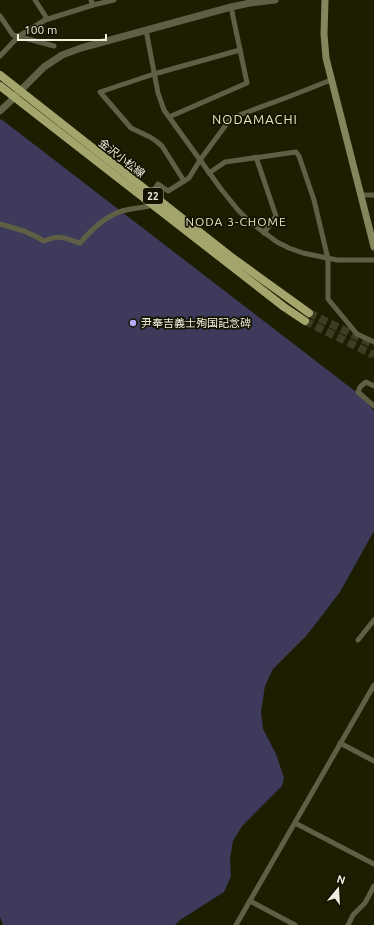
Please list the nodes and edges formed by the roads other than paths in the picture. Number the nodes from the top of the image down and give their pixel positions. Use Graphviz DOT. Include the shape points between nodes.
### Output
graph roads {
  1 [pos="35,0"];
  2 [pos="114,0"];
  3 [pos="271,0"];
  4 [pos="324,0"];
  5 [pos="92,3"];
  6 [pos="231,6"];
  7 [pos="0,16"];
  8 [pos="45,20"];
  9 [pos="146,30"];
  10 [pos="19,36"];
  11 [pos="54,46"];
  12 [pos="240,50"];
  13 [pos="0,56"];
  14 [pos="154,74"];
  15 [pos="0,75"];
  16 [pos="331,80"];
  17 [pos="0,86"];
  18 [pos="20,91"];
  19 [pos="14,98"];
  20 [pos="0,111"];
  21 [pos="169,117"];
  22 [pos="256,157"];
  23 [pos="200,160"];
  24 [pos="209,173"];
  25 [pos="184,181"];
  26 [pos="361,195"];
  27 [pos="374,195"];
  28 [pos="155,203"];
  29 [pos="0,224"];
  30 [pos="264,234"];
  31 [pos="374,247"];
  32 [pos="328,259"];
  33 [pos="374,260"];
  34 [pos="309,314"];
  35 [pos="305,322"];
  36 [pos="374,342"];
  37 [pos="374,386"];
  38 [pos="374,406"];
  39 [pos="374,620"];
  40 [pos="358,640"];
  41 [pos="374,685"];
  42 [pos="340,743"];
  43 [pos="374,761"];
  44 [pos="295,823"];
  45 [pos="374,864"];
  46 [pos="374,886"];
  47 [pos="250,901"];
  48 [pos="236,925"];
  49 [pos="295,925"];
  50 [pos="348,925"];
  1 -- 8 [label="street" via="46,17"];
  2 -- 5 [label="street"];
  3 -- 6 [label="street"];
  4 -- 16 [label="main road" via="326,58"];
  5 -- 8 [label="street"];
  6 -- 9 [label="street"];
  6 -- 12 [label="street"];
  7 -- 10 [label="street" via="14,35"];
  8 -- 10 [label="street"];
  9 -- 14 [label="street"];
  9 -- 18 [label="street" via="62,55 44,67"];
  10 -- 11 [label="street"];
  10 -- 13 [label="street"];
  12 -- 14 [label="street"];
  12 -- 21 [label="street" via="247,84"];
  14 -- 21 [label="street" via="158,93"];
  14 -- 25 [label="street" via="100,92 131,128 162,146"];
  15 -- 18 [label="main road, 金沢小松線 / 22"];
  16 -- 23 [label="street" via="231,118"];
  16 -- 26 [label="main road"];
  17 -- 19 [label="main road, 金沢小松線 / 22"];
  18 -- 19 [label="street"];
  18 -- 28 [label="main road, 金沢小松線 / 22"];
  19 -- 20 [label="street"];
  19 -- 28 [label="main road, 金沢小松線 / 22"];
  21 -- 23 [label="street"];
  22 -- 24 [label="street" via="225,162"];
  22 -- 30 [label="street" via="276,216"];
  22 -- 32 [label="street" via="296,152 299,156 314,200"];
  23 -- 24 [label="street"];
  23 -- 25 [label="street" via="189,178"];
  24 -- 30 [label="street" via="238,210"];
  25 -- 28 [label="street" via="168,191 158,184 154,190"];
  26 -- 27 [label="street"];
  26 -- 31 [label="main road"];
  28 -- 29 [label="street" via="108,217 80,243 59,236 44,241 24,231"];
  28 -- 34 [label="main road, 金沢小松線 / 22"];
  28 -- 35 [label="main road, 金沢小松線 / 22"];
  30 -- 32 [label="street" via="289,248"];
  32 -- 33 [label="street"];
  32 -- 36 [label="street" via="328,299 357,334"];
  37 -- 38 [label="street" via="366,382 358,392"];
  39 -- 40 [label="street"];
  41 -- 42 [label="street"];
  42 -- 43 [label="street"];
  42 -- 44 [label="street"];
  44 -- 45 [label="street"];
  44 -- 47 [label="street"];
  46 -- 50 [label="street"];
  47 -- 48 [label="street"];
  47 -- 49 [label="street"];
}
